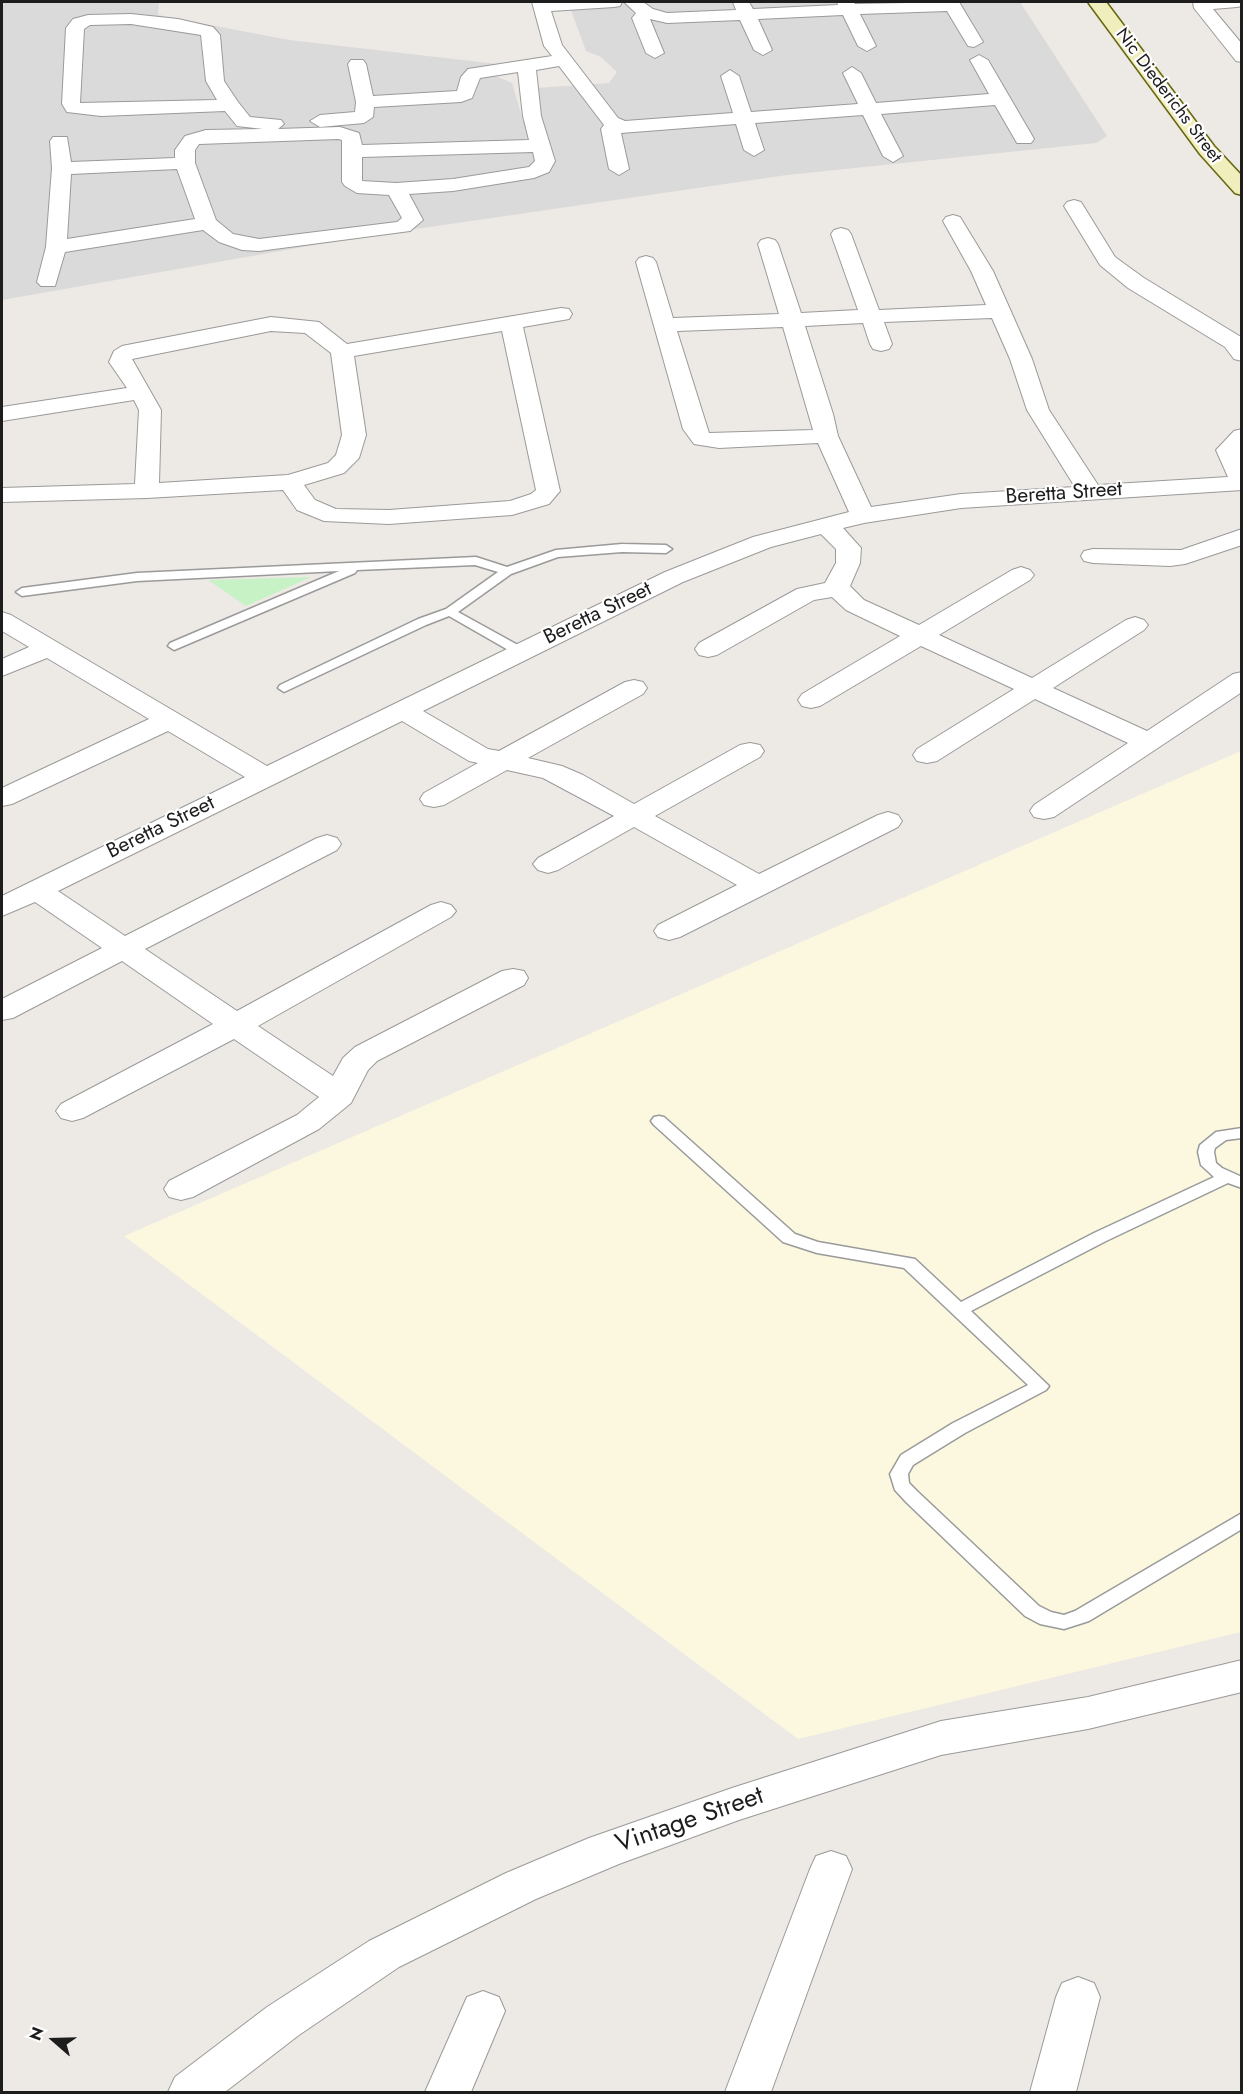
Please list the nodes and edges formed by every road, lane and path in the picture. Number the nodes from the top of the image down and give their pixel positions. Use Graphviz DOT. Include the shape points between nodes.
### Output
graph roads {
  1 [pos="81,2"];
  2 [pos="614,2"];
  3 [pos="632,2"];
  4 [pos="1097,2"];
  5 [pos="1237,2"];
  6 [pos="952,3"];
  7 [pos="540,4"];
  8 [pos="847,6"];
  9 [pos="744,8"];
  10 [pos="647,13"];
  11 [pos="82,21"];
  12 [pos="867,46"];
  13 [pos="763,50"];
  14 [pos="655,53"];
  15 [pos="1242,57"];
  16 [pos="564,60"];
  17 [pos="357,64"];
  18 [pos="526,66"];
  19 [pos="852,73"];
  20 [pos="730,76"];
  21 [pos="1002,99"];
  22 [pos="365,102"];
  23 [pos="230,105"];
  24 [pos="869,108"];
  25 [pos="742,116"];
  26 [pos="615,124"];
  27 [pos="1024,139"];
  28 [pos="60,141"];
  29 [pos="539,146"];
  30 [pos="754,150"];
  31 [pos="353,151"];
  32 [pos="893,156"];
  33 [pos="185,164"];
  34 [pos="62,168"];
  35 [pos="619,169"];
  36 [pos="396,189"];
  37 [pos="1242,189"];
  38 [pos="1074,206"];
  39 [pos="953,221"];
  40 [pos="207,223"];
  41 [pos="841,234"];
  42 [pos="768,244"];
  43 [pos="56,247"];
  44 [pos="646,262"];
  45 [pos="48,282"];
  46 [pos="1000,311"];
  47 [pos="561,314"];
  48 [pos="871,315"];
  49 [pos="792,319"];
  50 [pos="511,324"];
  51 [pos="665,325"];
  52 [pos="881,344"];
  53 [pos="342,351"];
  54 [pos="1242,354"];
  55 [pos="142,392"];
  56 [pos="2,414"];
  57 [pos="826,436"];
  58 [pos="1242,436"];
  59 [pos="290,482"];
  60 [pos="1242,482"];
  61 [pos="147,491"];
  62 [pos="1090,492"];
  63 [pos="2,495"];
  64 [pos="863,516"];
  65 [pos="826,525"];
  66 [pos="1235,544"];
  67 [pos="666,549"];
  68 [pos="1094,556"];
  69 [pos="360,566"];
  70 [pos="507,571"];
  71 [pos="1021,575"];
  72 [pos="837,588"];
  73 [pos="22,592"];
  74 [pos="450,612"];
  75 [pos="2,620"];
  76 [pos="1135,625"];
  77 [pos="920,635"];
  78 [pos="174,646"];
  79 [pos="48,648"];
  80 [pos="708,649"];
  81 [pos="521,652"];
  82 [pos="2,668"];
  83 [pos="1242,680"];
  84 [pos="284,688"];
  85 [pos="634,688"];
  86 [pos="1034,688"];
  87 [pos="811,700"];
  88 [pos="402,710"];
  89 [pos="169,720"];
  90 [pos="1148,742"];
  91 [pos="750,751"];
  92 [pos="927,755"];
  93 [pos="503,761"];
  94 [pos="265,777"];
  95 [pos="2,798"];
  96 [pos="434,799"];
  97 [pos="1044,811"];
  98 [pos="635,816"];
  99 [pos="888,821"];
  100 [pos="327,844"];
  101 [pos="548,864"];
  102 [pos="759,886"];
  103 [pos="36,889"];
  104 [pos="2,907"];
  105 [pos="441,911"];
  106 [pos="669,931"];
  107 [pos="123,949"];
  108 [pos="513,978"];
  109 [pos="2,1011"];
  110 [pos="234,1026"];
  111 [pos="340,1096"];
  112 [pos="72,1112"];
  113 [pos="659,1121"];
  114 [pos="1242,1133"];
  115 [pos="1234,1180"];
  116 [pos="181,1189"];
  117 [pos="959,1310"];
  118 [pos="1242,1520"];
  119 [pos="1242,1676"];
  120 [pos="831,1869"];
  121 [pos="1078,1997"];
  122 [pos="483,2011"];
  123 [pos="191,2092"];
  124 [pos="448,2092"];
  125 [pos="748,2092"];
  126 [pos="1053,2092"];
  1 -- 11 [label="street"];
  2 -- 7 [label="street"];
  3 -- 10 [label="street"];
  4 -- 37 [label="street, Nic Diederichs Street"];
  5 -- 15 [label="street" via="1200,4"];
  6 -- 8 [label="street"];
  6 -- 21 [label="street"];
  7 -- 16 [label="street" via="551,42"];
  8 -- 9 [label="street"];
  8 -- 12 [label="street"];
  9 -- 10 [label="street" via="667,18"];
  9 -- 13 [label="street"];
  10 -- 14 [label="street" via="641,18"];
  11 -- 23 [label="street" via="148,21 207,31 211,35 215,81"];
  11 -- 23 [label="street" via="75,28 71,104 74,108"];
  16 -- 18 [label="street"];
  16 -- 26 [label="street"];
  17 -- 22 [label="street"];
  18 -- 22 [label="street" via="475,73 465,94 458,97"];
  18 -- 29 [label="street"];
  19 -- 24 [label="street"];
  20 -- 25 [label="street"];
  21 -- 24 [label="street"];
  21 -- 27 [label="street"];
  22 -- 23 [label="street" via="362,119 266,124 244,122"];
  24 -- 25 [label="street"];
  24 -- 32 [label="street"];
  25 -- 26 [label="street" via="637,128"];
  25 -- 30 [label="street"];
  26 -- 35 [label="street" via="611,129"];
  28 -- 34 [label="street"];
  29 -- 31 [label="street"];
  29 -- 36 [label="street" via="545,161 534,172 494,181"];
  31 -- 33 [label="street" via="352,137 345,134 206,136 188,143"];
  31 -- 36 [label="street" via="354,185"];
  33 -- 34 [label="street"];
  33 -- 40 [label="street"];
  34 -- 43 [label="street"];
  36 -- 40 [label="street" via="413,220 403,227 250,245 226,238"];
  38 -- 54 [label="street" via="1107,261 1233,342"];
  39 -- 46 [label="street"];
  40 -- 43 [label="street"];
  41 -- 48 [label="street"];
  42 -- 49 [label="street"];
  43 -- 45 [label="street"];
  44 -- 51 [label="street"];
  46 -- 48 [label="street"];
  46 -- 62 [label="street" via="1038,410"];
  47 -- 50 [label="street"];
  48 -- 49 [label="street"];
  48 -- 52 [label="street"];
  49 -- 51 [label="street"];
  49 -- 57 [label="street"];
  50 -- 53 [label="street"];
  50 -- 59 [label="street" via="548,491 540,499 512,508 388,517 333,516 306,505"];
  51 -- 57 [label="street" via="695,429 702,439"];
  53 -- 55 [label="street" via="312,327 290,324 170,342 122,356 120,362 127,376"];
  53 -- 59 [label="street" via="354,435 351,450 336,468"];
  55 -- 56 [label="street"];
  55 -- 61 [label="street" via="150,410"];
  57 -- 64 [label="street"];
  58 -- 60 [label="street" via="1228,450"];
  59 -- 61 [label="street"];
  60 -- 62 [label="street, Beretta Street"];
  61 -- 63 [label="street"];
  62 -- 64 [label="street, Beretta Street" via="961,501"];
  64 -- 65 [label="street, Beretta Street"];
  65 -- 72 [label="street" via="849,548 850,557"];
  65 -- 81 [label="street, Beretta Street" via="715,559"];
  66 -- 68 [label="street" via="1170,559"];
  67 -- 70 [label="lane" via="621,548 556,554"];
  69 -- 70 [label="lane" via="476,561"];
  69 -- 73 [label="lane" via="136,577"];
  69 -- 78 [label="lane"];
  70 -- 74 [label="lane"];
  71 -- 77 [label="street"];
  72 -- 77 [label="street" via="855,604"];
  72 -- 80 [label="street" via="806,594"];
  74 -- 81 [label="lane"];
  74 -- 84 [label="lane"];
  75 -- 79 [label="street"];
  76 -- 86 [label="street"];
  77 -- 86 [label="street"];
  77 -- 87 [label="street"];
  79 -- 82 [label="street"];
  79 -- 89 [label="street"];
  81 -- 88 [label="street, Beretta Street"];
  83 -- 90 [label="street"];
  85 -- 93 [label="street"];
  86 -- 90 [label="street"];
  86 -- 92 [label="street"];
  88 -- 93 [label="street" via="479,754"];
  88 -- 94 [label="street, Beretta Street"];
  89 -- 94 [label="street"];
  89 -- 95 [label="street"];
  90 -- 97 [label="street"];
  91 -- 98 [label="street"];
  93 -- 96 [label="street"];
  93 -- 98 [label="street" via="552,772"];
  94 -- 103 [label="street, Beretta Street"];
  98 -- 101 [label="street"];
  98 -- 102 [label="street"];
  99 -- 102 [label="street"];
  100 -- 107 [label="street"];
  102 -- 106 [label="street"];
  103 -- 104 [label="street, Beretta Street"];
  103 -- 107 [label="street"];
  105 -- 110 [label="street"];
  107 -- 109 [label="street"];
  107 -- 110 [label="street"];
  108 -- 111 [label="street" via="366,1054 354,1065"];
  110 -- 111 [label="street"];
  110 -- 112 [label="street"];
  111 -- 116 [label="street" via="287,1135"];
  113 -- 117 [label="lane" via="789,1238 817,1247 909,1263"];
  114 -- 115 [label="lane" via="1222,1136 1208,1145 1206,1152 1209,1165"];
  115 -- 117 [label="lane" via="1100,1237"];
  117 -- 118 [label="lane" via="1040,1386 907,1460 899,1474 902,1485 1032,1611 1064,1622 1082,1616"];
  119 -- 123 [label="street, Vintage Street" via="1088,1713 941,1738 604,1851 521,1886 384,1954 283,2021"];
  120 -- 125 [label="street"];
  121 -- 126 [label="street"];
  122 -- 124 [label="street"];
}
